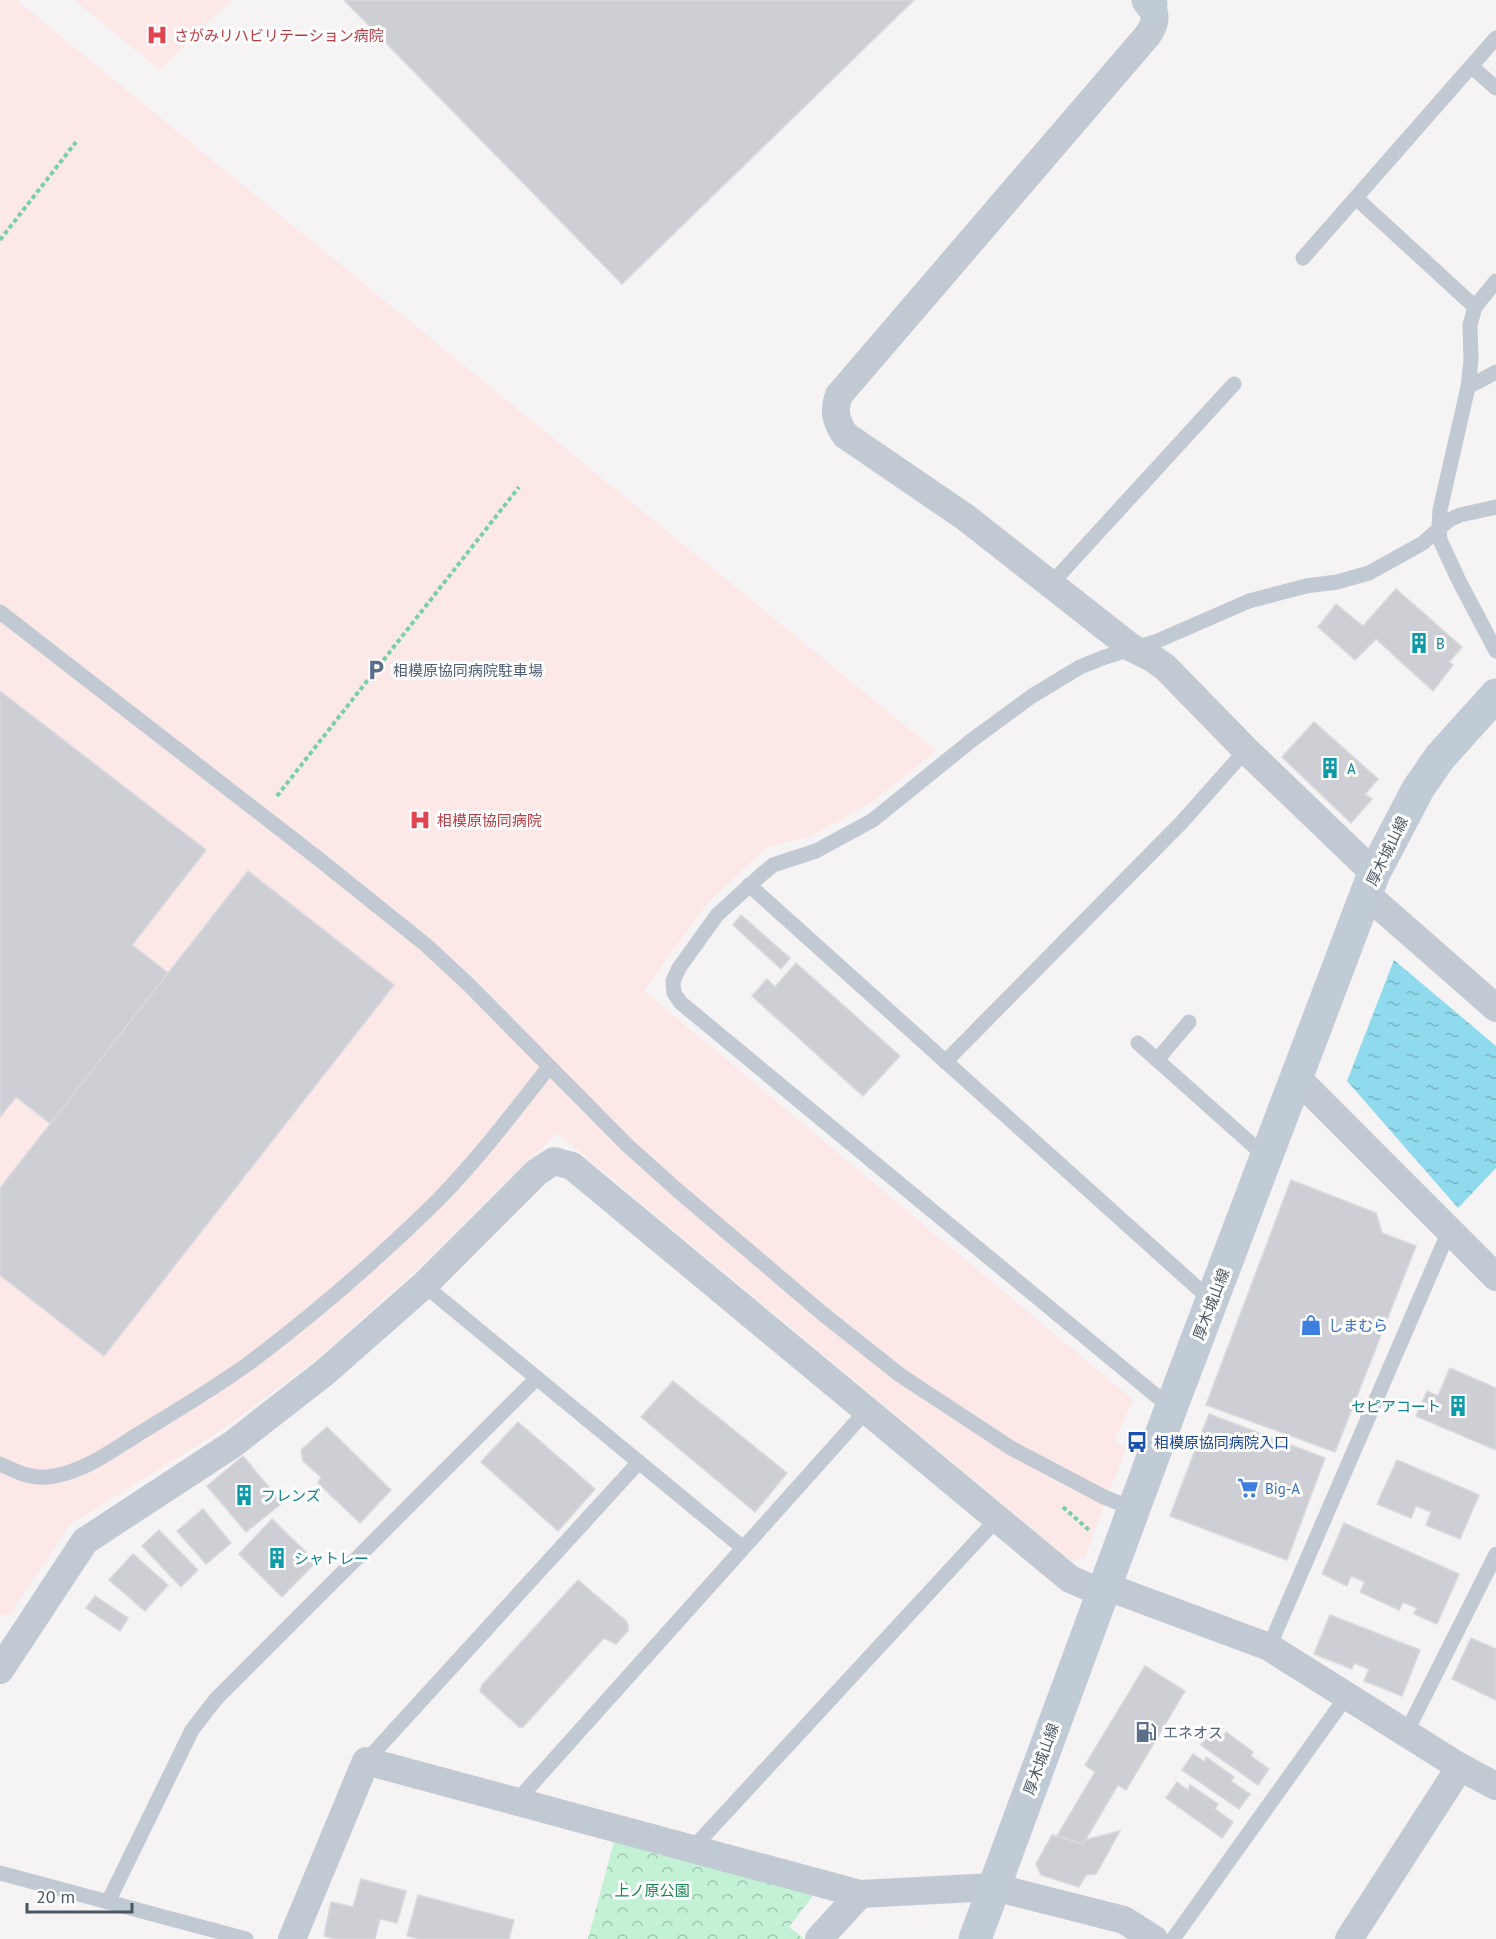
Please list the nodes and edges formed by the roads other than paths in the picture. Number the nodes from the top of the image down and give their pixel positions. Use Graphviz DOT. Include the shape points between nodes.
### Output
graph roads {
  1 [pos="1150,2"];
  2 [pos="1496,38"];
  3 [pos="1472,67"];
  4 [pos="1496,88"];
  5 [pos="1356,198"];
  6 [pos="1303,258"];
  7 [pos="1496,281"];
  8 [pos="1475,307"];
  9 [pos="1496,372"];
  10 [pos="1234,384"];
  11 [pos="1468,387"];
  12 [pos="1496,507"];
  13 [pos="1439,529"];
  14 [pos="1050,585"];
  15 [pos="0,612"];
  16 [pos="1132,648"];
  17 [pos="1496,651"];
  18 [pos="1496,694"];
  19 [pos="1246,750"];
  20 [pos="1370,884"];
  21 [pos="749,885"];
  22 [pos="1495,1004"];
  23 [pos="1190,1022"];
  24 [pos="1138,1043"];
  25 [pos="1157,1060"];
  26 [pos="945,1062"];
  27 [pos="549,1067"];
  28 [pos="1296,1077"];
  29 [pos="1266,1157"];
  30 [pos="1449,1231"];
  31 [pos="1496,1278"];
  32 [pos="424,1285"];
  33 [pos="1212,1301"];
  34 [pos="537,1378"];
  35 [pos="1172,1408"];
  36 [pos="866,1411"];
  37 [pos="639,1462"];
  38 [pos="0,1464"];
  39 [pos="1134,1509"];
  40 [pos="997,1519"];
  41 [pos="742,1547"];
  42 [pos="1496,1554"];
  43 [pos="1104,1590"];
  44 [pos="1269,1647"];
  45 [pos="5,1653"];
  46 [pos="1346,1697"];
  47 [pos="1406,1733"];
  48 [pos="366,1761"];
  49 [pos="1460,1767"];
  50 [pos="1496,1786"];
  51 [pos="515,1803"];
  52 [pos="692,1849"];
  53 [pos="0,1873"];
  54 [pos="994,1887"];
  55 [pos="860,1894"];
  56 [pos="108,1902"];
  57 [pos="246,1939"];
  58 [pos="292,1939"];
  59 [pos="819,1939"];
  60 [pos="975,1939"];
  61 [pos="1154,1939"];
  62 [pos="1173,1939"];
  63 [pos="1349,1939"];
  1 -- 14 [label="street" via="1156,14 1147,36 839,395 835,405 837,423 845,435 965,517"];
  2 -- 3 [label="lane"];
  3 -- 4 [label="lane"];
  3 -- 5 [label="lane"];
  5 -- 6 [label="lane"];
  5 -- 8 [label="lane"];
  7 -- 8 [label="lane"];
  8 -- 11 [label="lane" via="1470,325"];
  9 -- 11 [label="lane"];
  10 -- 14 [label="lane"];
  11 -- 13 [label="lane"];
  12 -- 13 [label="lane" via="1460,515"];
  13 -- 16 [label="lane" via="1423,543 1369,573 1249,601 1155,642"];
  13 -- 17 [label="lane" via="1445,553"];
  14 -- 16 [label="street"];
  15 -- 27 [label="lane" via="387,913 468,984"];
  16 -- 19 [label="street" via="1165,667"];
  16 -- 21 [label="lane" via="1080,667 1032,696 873,820 816,851 773,865"];
  18 -- 20 [label="main road, 厚木城山線" via="1440,757 1418,789"];
  19 -- 20 [label="street"];
  19 -- 26 [label="lane" via="1181,824"];
  20 -- 22 [label="street"];
  20 -- 28 [label="main road, 厚木城山線"];
  21 -- 26 [label="lane"];
  21 -- 35 [label="lane" via="717,915 679,968 673,981 674,993 681,1003"];
  23 -- 25 [label="lane"];
  24 -- 25 [label="lane"];
  25 -- 29 [label="lane"];
  26 -- 33 [label="lane"];
  27 -- 38 [label="lane" via="494,1138 439,1199 325,1303 252,1361 193,1401 67,1474 22,1474"];
  27 -- 39 [label="lane" via="676,1189 900,1376 1011,1448"];
  28 -- 29 [label="main road, 厚木城山線"];
  28 -- 30 [label="street"];
  29 -- 33 [label="main road, 厚木城山線"];
  30 -- 31 [label="street"];
  30 -- 44 [label="lane"];
  32 -- 34 [label="lane"];
  32 -- 36 [label="street" via="537,1172 554,1161 572,1166"];
  32 -- 45 [label="street" via="324,1373 233,1443 85,1541"];
  33 -- 35 [label="main road, 厚木城山線"];
  34 -- 37 [label="lane"];
  34 -- 56 [label="lane" via="216,1699 192,1730"];
  35 -- 39 [label="main road, 厚木城山線"];
  36 -- 40 [label="street"];
  36 -- 41 [label="lane"];
  37 -- 41 [label="lane"];
  37 -- 48 [label="lane"];
  39 -- 43 [label="main road, 厚木城山線"];
  40 -- 43 [label="street" via="1070,1579"];
  40 -- 52 [label="lane"];
  41 -- 51 [label="lane"];
  42 -- 47 [label="lane"];
  43 -- 44 [label="street"];
  43 -- 54 [label="main road, 厚木城山線"];
  44 -- 46 [label="street"];
  46 -- 47 [label="street"];
  46 -- 62 [label="lane"];
  47 -- 49 [label="street"];
  48 -- 51 [label="street"];
  48 -- 58 [label="street"];
  49 -- 50 [label="street"];
  49 -- 63 [label="street"];
  51 -- 52 [label="street"];
  52 -- 55 [label="street"];
  53 -- 56 [label="lane"];
  54 -- 55 [label="street"];
  54 -- 60 [label="main road, 厚木城山線"];
  54 -- 61 [label="street" via="1124,1920"];
  55 -- 59 [label="street"];
  56 -- 57 [label="lane"];
}
